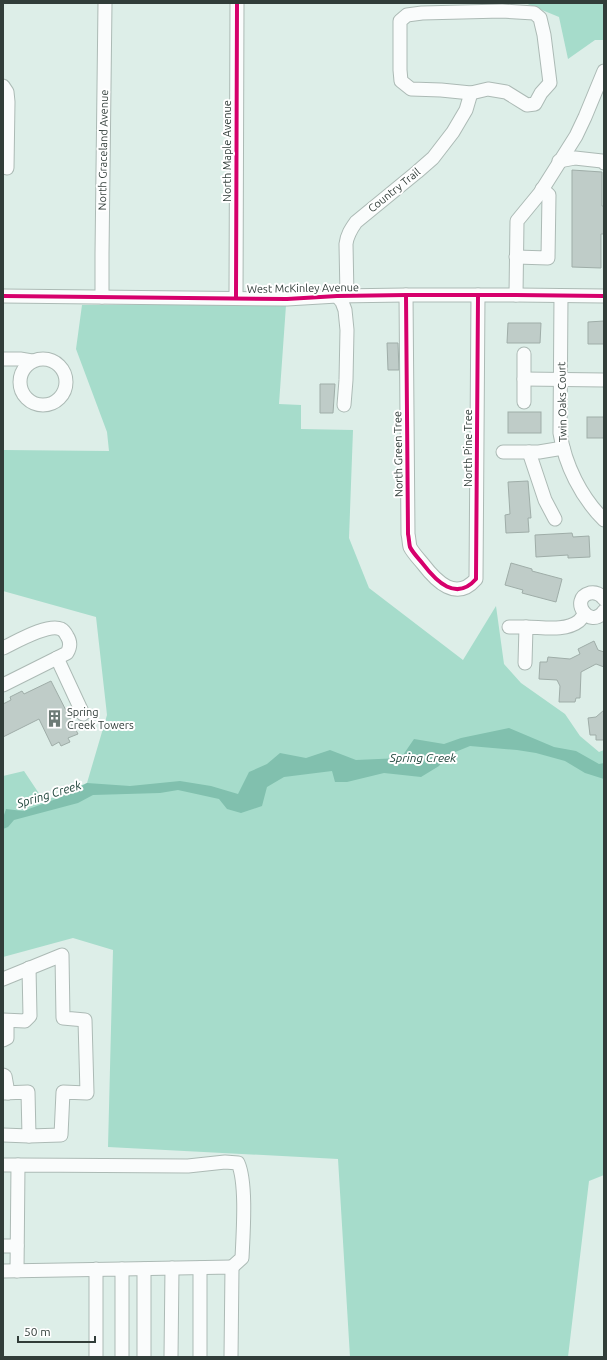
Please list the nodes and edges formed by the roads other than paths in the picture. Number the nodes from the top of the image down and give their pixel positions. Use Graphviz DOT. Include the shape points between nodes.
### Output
graph roads {
  1 [pos="105,3"];
  2 [pos="237,3"];
  3 [pos="604,71"];
  4 [pos="3,86"];
  5 [pos="471,93"];
  6 [pos="560,161"];
  7 [pos="604,162"];
  8 [pos="7,168"];
  9 [pos="542,189"];
  10 [pos="516,257"];
  11 [pos="406,295"];
  12 [pos="478,295"];
  13 [pos="516,295"];
  14 [pos="3,296"];
  15 [pos="342,296"];
  16 [pos="560,296"];
  17 [pos="604,296"];
  18 [pos="102,297"];
  19 [pos="236,298"];
  20 [pos="524,354"];
  21 [pos="3,358"];
  22 [pos="32,361"];
  23 [pos="524,379"];
  24 [pos="560,380"];
  25 [pos="604,380"];
  26 [pos="524,402"];
  27 [pos="344,405"];
  28 [pos="563,448"];
  29 [pos="503,452"];
  30 [pos="529,452"];
  31 [pos="555,519"];
  32 [pos="604,520"];
  33 [pos="456,589"];
  34 [pos="603,604"];
  35 [pos="585,614"];
  36 [pos="509,627"];
  37 [pos="526,627"];
  38 [pos="3,648"];
  39 [pos="57,658"];
  40 [pos="525,664"];
  41 [pos="3,686"];
  42 [pos="83,714"];
  43 [pos="29,968"];
  44 [pos="3,979"];
  45 [pos="5,1021"];
  46 [pos="3,1040"];
  47 [pos="3,1075"];
  48 [pos="5,1093"];
  49 [pos="3,1135"];
  50 [pos="29,1136"];
  51 [pos="3,1165"];
  52 [pos="18,1165"];
  53 [pos="3,1246"];
  54 [pos="17,1246"];
  55 [pos="232,1267"];
  56 [pos="144,1268"];
  57 [pos="172,1268"];
  58 [pos="200,1268"];
  59 [pos="96,1269"];
  60 [pos="122,1269"];
  61 [pos="3,1271"];
  62 [pos="17,1271"];
  63 [pos="96,1357"];
  64 [pos="122,1357"];
  65 [pos="144,1357"];
  66 [pos="171,1357"];
  67 [pos="200,1357"];
  68 [pos="230,1357"];
  1 -- 18 [label="street, North Graceland Avenue"];
  2 -- 19 [label="street, North Maple Avenue"];
  3 -- 6 [label="street" via="576,136"];
  4 -- 8 [label="street" via="7,92 8,102"];
  5 -- 5 [label="street" via="411,89 401,81 400,21 408,14 422,12 502,11 534,14 540,18 550,83 535,104 527,105 506,92 488,89"];
  5 -- 15 [label="street, Country Trail" via="466,110 433,158 351,228 347,236"];
  6 -- 7 [label="street" via="575,158"];
  6 -- 9 [label="street"];
  9 -- 10 [label="street" via="517,221"];
  9 -- 10 [label="street" via="549,195 548,258"];
  10 -- 13 [label="street"];
  11 -- 12 [label="street, West McKinley Avenue"];
  11 -- 15 [label="street, West McKinley Avenue"];
  11 -- 33 [label="street, North Green Tree" via="410,546 434,578 446,587"];
  12 -- 13 [label="street, West McKinley Avenue"];
  12 -- 33 [label="street, North Pine Tree" via="476,580 465,588"];
  13 -- 16 [label="street, West McKinley Avenue"];
  14 -- 18 [label="street, West McKinley Avenue"];
  15 -- 19 [label="street, West McKinley Avenue"];
  15 -- 27 [label="street" via="348,330"];
  16 -- 17 [label="street, West McKinley Avenue"];
  16 -- 24 [label="street, Twin Oaks Court"];
  18 -- 19 [label="street, West McKinley Avenue"];
  20 -- 23 [label="street"];
  21 -- 22 [label="street"];
  23 -- 24 [label="street"];
  23 -- 26 [label="street"];
  24 -- 25 [label="street"];
  24 -- 28 [label="street, Twin Oaks Court" via="560,433"];
  28 -- 30 [label="street"];
  28 -- 32 [label="street, Twin Oaks Court" via="578,484 594,510"];
  29 -- 30 [label="street"];
  30 -- 31 [label="street" via="537,480"];
  34 -- 35 [label="street" via="596,617"];
  34 -- 35 [label="street" via="593,593 585,596 581,606"];
  35 -- 37 [label="street" via="568,627"];
  36 -- 37 [label="street"];
  37 -- 40 [label="street"];
  38 -- 39 [label="street" via="52,628 61,630 70,642 67,653"];
  39 -- 41 [label="street"];
  39 -- 42 [label="street"];
  43 -- 44 [label="street"];
  43 -- 45 [label="street" via="30,1016 25,1021"];
  43 -- 50 [label="street" via="62,955 64,1018 85,1020 87,1093 63,1092 61,1135"];
  45 -- 46 [label="street" via="7,1038"];
  47 -- 48 [label="street"];
  48 -- 50 [label="street" via="28,1092"];
  49 -- 50 [label="street"];
  51 -- 52 [label="street"];
  52 -- 54 [label="street"];
  52 -- 55 [label="street" via="188,1166 238,1163 243,1195 242,1258"];
  53 -- 54 [label="street"];
  54 -- 62 [label="street"];
  55 -- 58 [label="street"];
  55 -- 68 [label="street"];
  56 -- 57 [label="street"];
  56 -- 60 [label="street"];
  56 -- 65 [label="street"];
  57 -- 58 [label="street"];
  57 -- 66 [label="street"];
  58 -- 67 [label="street"];
  59 -- 60 [label="street"];
  59 -- 62 [label="street"];
  59 -- 63 [label="street"];
  60 -- 64 [label="street"];
  61 -- 62 [label="street"];
}
